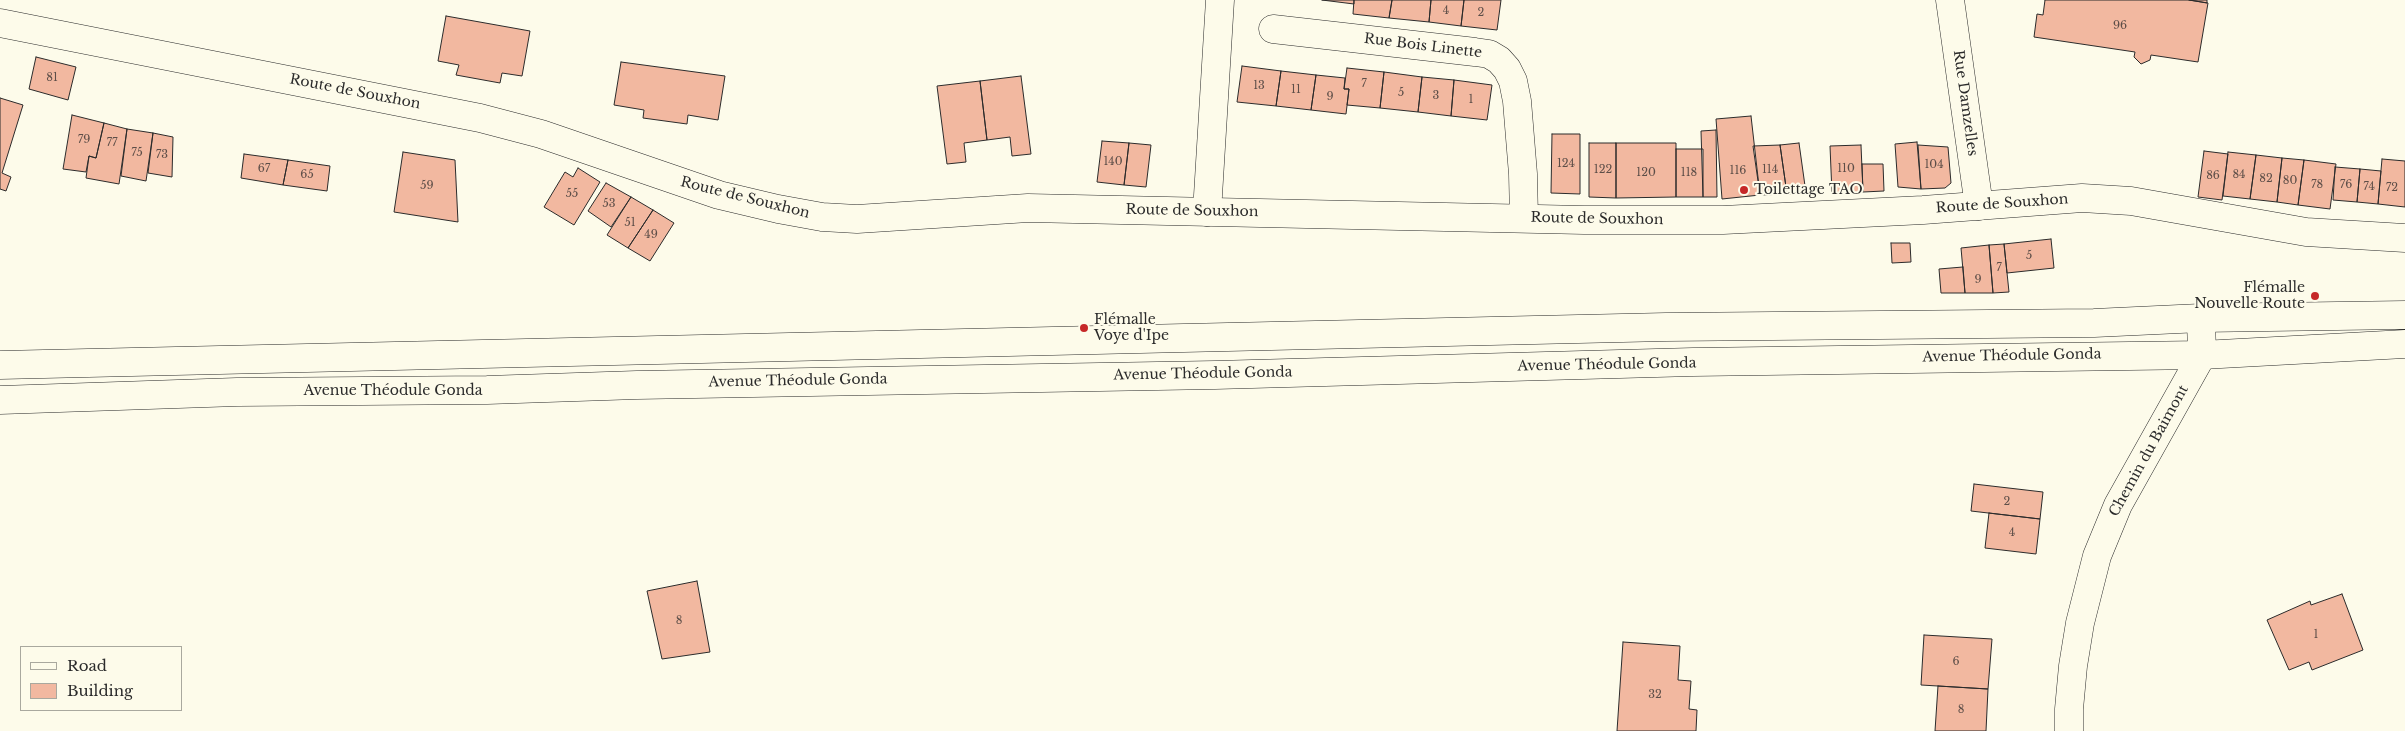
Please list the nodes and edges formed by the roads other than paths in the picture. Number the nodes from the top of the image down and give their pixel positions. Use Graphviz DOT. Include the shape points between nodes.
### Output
graph roads {
  1 [pos="1220,0"];
  2 [pos="1950,0"];
  3 [pos="0,23"];
  4 [pos="1273,29"];
  5 [pos="1980,206"];
  6 [pos="1207,212"];
  7 [pos="1524,218"];
  8 [pos="2405,238"];
  9 [pos="2405,315"];
  10 [pos="2201,318"];
  11 [pos="2405,344"];
  12 [pos="2202,355"];
  13 [pos="0,365"];
  14 [pos="0,400"];
  15 [pos="2069,731"];
  1 -- 6 [label="main road"];
  2 -- 5 [label="main road, Rue Damzelles"];
  3 -- 6 [label="main road, Route de Souxhon" via="480,118 541,134 719,195 822,217 857,220 1028,208"];
  4 -- 7 [label="main road, Rue Bois Linette" via="1475,52 1489,54 1499,60 1514,81"];
  5 -- 7 [label="main road, Route de Souxhon" via="1723,220"];
  5 -- 8 [label="main road, Route de Souxhon" via="2103,198 2306,232"];
  6 -- 7 [label="main road, Route de Souxhon"];
  9 -- 10 [label="main road"];
  10 -- 12 [label="main road"];
  10 -- 13 [label="main road" via="2094,323 1656,327"];
  11 -- 12 [label="main road, Avenue Théodule Gonda"];
  12 -- 14 [label="main road, Avenue Théodule Gonda" via="1703,362 487,390 237,392"];
  12 -- 15 [label="main road, Chemin du Baimont" via="2118,505 2097,556 2080,623"];
}
